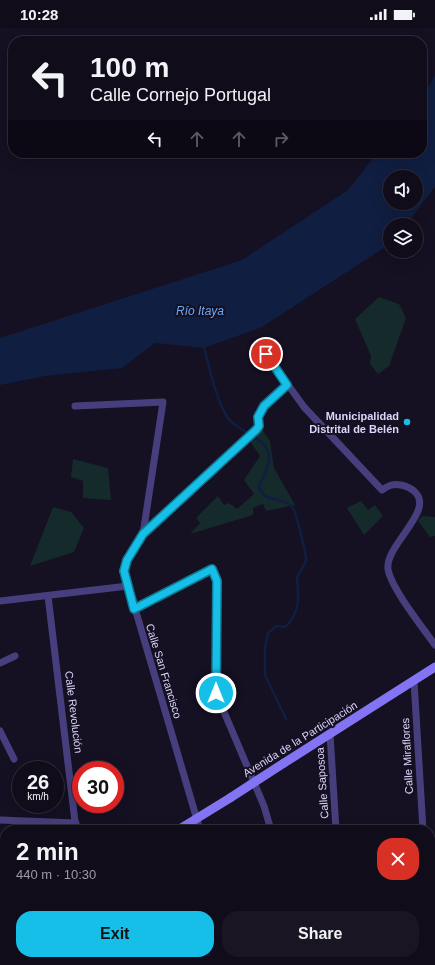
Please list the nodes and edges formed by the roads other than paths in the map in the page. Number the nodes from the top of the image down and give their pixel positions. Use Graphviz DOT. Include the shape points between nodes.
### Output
graph roads {
  1 [pos="266,354"];
  2 [pos="287,385"];
  3 [pos="75,406"];
  4 [pos="143,534"];
  5 [pos="128,586"];
  6 [pos="48,596"];
  7 [pos="0,601"];
  8 [pos="134,609"];
  9 [pos="435,645"];
  10 [pos="15,656"];
  11 [pos="0,663"];
  12 [pos="435,668"];
  13 [pos="414,681"];
  14 [pos="0,731"];
  15 [pos="330,734"];
  16 [pos="14,760"];
  17 [pos="197,818"];
  18 [pos="0,819"];
  19 [pos="57,825"];
  20 [pos="76,825"];
  21 [pos="186,825"];
  22 [pos="199,825"];
  23 [pos="270,825"];
  24 [pos="336,825"];
  25 [pos="423,825"];
  1 -- 2 [label="street"];
  2 -- 4 [label="street" via="264,406 258,417 259,426 256,430"];
  2 -- 9 [label="street" via="331,438 382,490 390,484 402,485 418,494 421,502 420,512 394,550 388,568 395,585"];
  3 -- 4 [label="street, Calle San Francisco" via="163,402"];
  4 -- 5 [label="street, Calle San Francisco" via="127,560 124,571"];
  5 -- 6 [label="street"];
  5 -- 8 [label="street, Calle San Francisco"];
  6 -- 7 [label="street"];
  6 -- 20 [label="street, Calle Revolución"];
  8 -- 17 [label="street, Calle San Francisco"];
  8 -- 23 [label="street" via="212,569 217,581 216,693 264,806"];
  10 -- 11 [label="street"];
  12 -- 13 [label="main road, Avenida de la Participación"];
  13 -- 15 [label="main road, Avenida de la Participación"];
  13 -- 25 [label="street, Calle Miraflores"];
  14 -- 16 [label="street"];
  15 -- 17 [label="main road, Avenida de la Participación, bridge"];
  15 -- 24 [label="street, Calle Saposoa"];
  17 -- 21 [label="main road, Avenida de la Participación"];
  17 -- 22 [label="street, Calle San Francisco"];
  18 -- 19 [label="street"];
}
